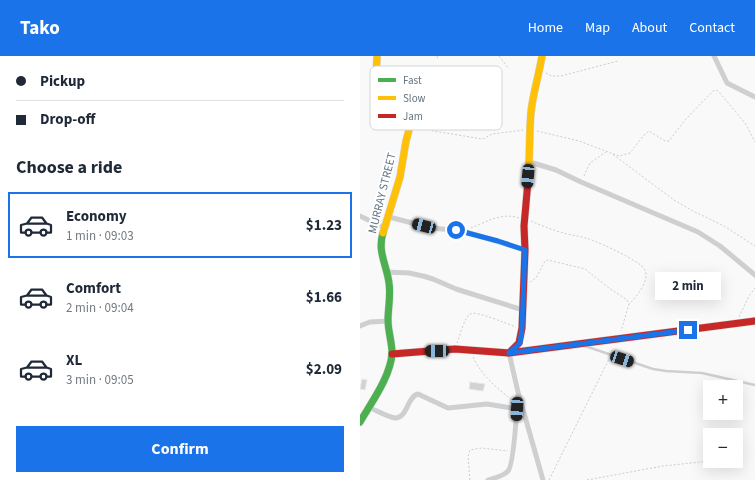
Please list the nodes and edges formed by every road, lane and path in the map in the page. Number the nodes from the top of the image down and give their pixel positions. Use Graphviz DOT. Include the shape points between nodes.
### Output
graph roads {
  1 [pos="377,56"];
  2 [pos="438,56"];
  3 [pos="500,56"];
  4 [pos="714,56"];
  5 [pos="540,57"];
  6 [pos="438,58"];
  7 [pos="618,61"];
  8 [pos="377,66"];
  9 [pos="509,69"];
  10 [pos="540,70"];
  11 [pos="755,97"];
  12 [pos="410,130"];
  13 [pos="435,130"];
  14 [pos="530,130"];
  15 [pos="755,142"];
  16 [pos="607,152"];
  17 [pos="611,153"];
  18 [pos="530,162"];
  19 [pos="581,182"];
  20 [pos="360,216"];
  21 [pos="390,217"];
  22 [pos="524,223"];
  23 [pos="385,228"];
  24 [pos="462,231"];
  25 [pos="755,246"];
  26 [pos="525,250"];
  27 [pos="386,272"];
  28 [pos="755,275"];
  29 [pos="524,285"];
  30 [pos="755,288"];
  31 [pos="629,304"];
  32 [pos="523,310"];
  33 [pos="388,321"];
  34 [pos="755,321"];
  35 [pos="735,324"];
  36 [pos="360,326"];
  37 [pos="522,328"];
  38 [pos="619,338"];
  39 [pos="580,344"];
  40 [pos="455,348"];
  41 [pos="470,349"];
  42 [pos="509,353"];
  43 [pos="392,354"];
  44 [pos="611,355"];
  45 [pos="755,385"];
  46 [pos="518,392"];
  47 [pos="517,406"];
  48 [pos="368,407"];
  49 [pos="360,422"];
  50 [pos="512,451"];
  51 [pos="703,462"];
  52 [pos="470,480"];
  53 [pos="488,480"];
  54 [pos="544,480"];
  55 [pos="550,480"];
  56 [pos="587,480"];
  1 -- 8 [label="street"];
  2 -- 6 [label="path"];
  3 -- 9 [label="path"];
  4 -- 11 [label="street" via="727,83"];
  5 -- 10 [label="street"];
  7 -- 10 [label="path" via="561,76 551,76"];
  10 -- 14 [label="street" via="533,97"];
  12 -- 21 [label="street, MURRAY STREET"];
  13 -- 14 [label="path" via="484,139 492,134"];
  14 -- 16 [label="path" via="579,141"];
  14 -- 18 [label="street"];
  15 -- 17 [label="path" via="745,123 716,90 685,120 669,141 649,131 630,153 619,156"];
  16 -- 17 [label="path"];
  16 -- 19 [label="path" via="590,163"];
  17 -- 25 [label="path" via="674,200 724,226"];
  18 -- 19 [label="street" via="556,170"];
  18 -- 22 [label="street"];
  19 -- 28 [label="street" via="698,232 720,246"];
  20 -- 23 [label="street"];
  21 -- 23 [label="street, MURRAY STREET"];
  21 -- 24 [label="street" via="432,228"];
  22 -- 24 [label="path" via="516,217 500,216"];
  22 -- 26 [label="street"];
  22 -- 31 [label="path" via="592,240 643,266 646,279 638,297"];
  23 -- 27 [label="street, MURRAY STREET" via="380,246"];
  24 -- 26 [label="street"];
  26 -- 29 [label="street"];
  27 -- 32 [label="street" via="409,273 433,279"];
  27 -- 33 [label="street, MURRAY STREET" via="390,293"];
  29 -- 31 [label="path" via="534,280 546,261 552,261 585,269 628,300"];
  29 -- 32 [label="street"];
  30 -- 35 [label="path"];
  31 -- 38 [label="path"];
  32 -- 37 [label="street"];
  33 -- 36 [label="street" via="370,322"];
  33 -- 43 [label="street, MURRAY STREET"];
  34 -- 35 [label="street"];
  35 -- 38 [label="street"];
  37 -- 40 [label="path" via="474,312 469,314"];
  37 -- 42 [label="street" via="520,343"];
  38 -- 39 [label="street"];
  39 -- 42 [label="street"];
  39 -- 44 [label="lane"];
  40 -- 41 [label="street"];
  40 -- 43 [label="street"];
  41 -- 42 [label="street"];
  41 -- 47 [label="path" via="483,375"];
  42 -- 46 [label="street"];
  43 -- 48 [label="street, MURRAY STREET" via="386,378"];
  44 -- 45 [label="lane" via="653,369 702,373"];
  44 -- 55 [label="path"];
  46 -- 47 [label="street"];
  46 -- 54 [label="street"];
  47 -- 48 [label="street" via="487,404 448,408 418,394 399,417 392,417"];
  47 -- 50 [label="street"];
  48 -- 49 [label="street, MURRAY STREET"];
  50 -- 52 [label="path" via="481,448 470,450"];
  50 -- 53 [label="street" via="512,466 509,471"];
  51 -- 56 [label="path" via="663,466"];
}
